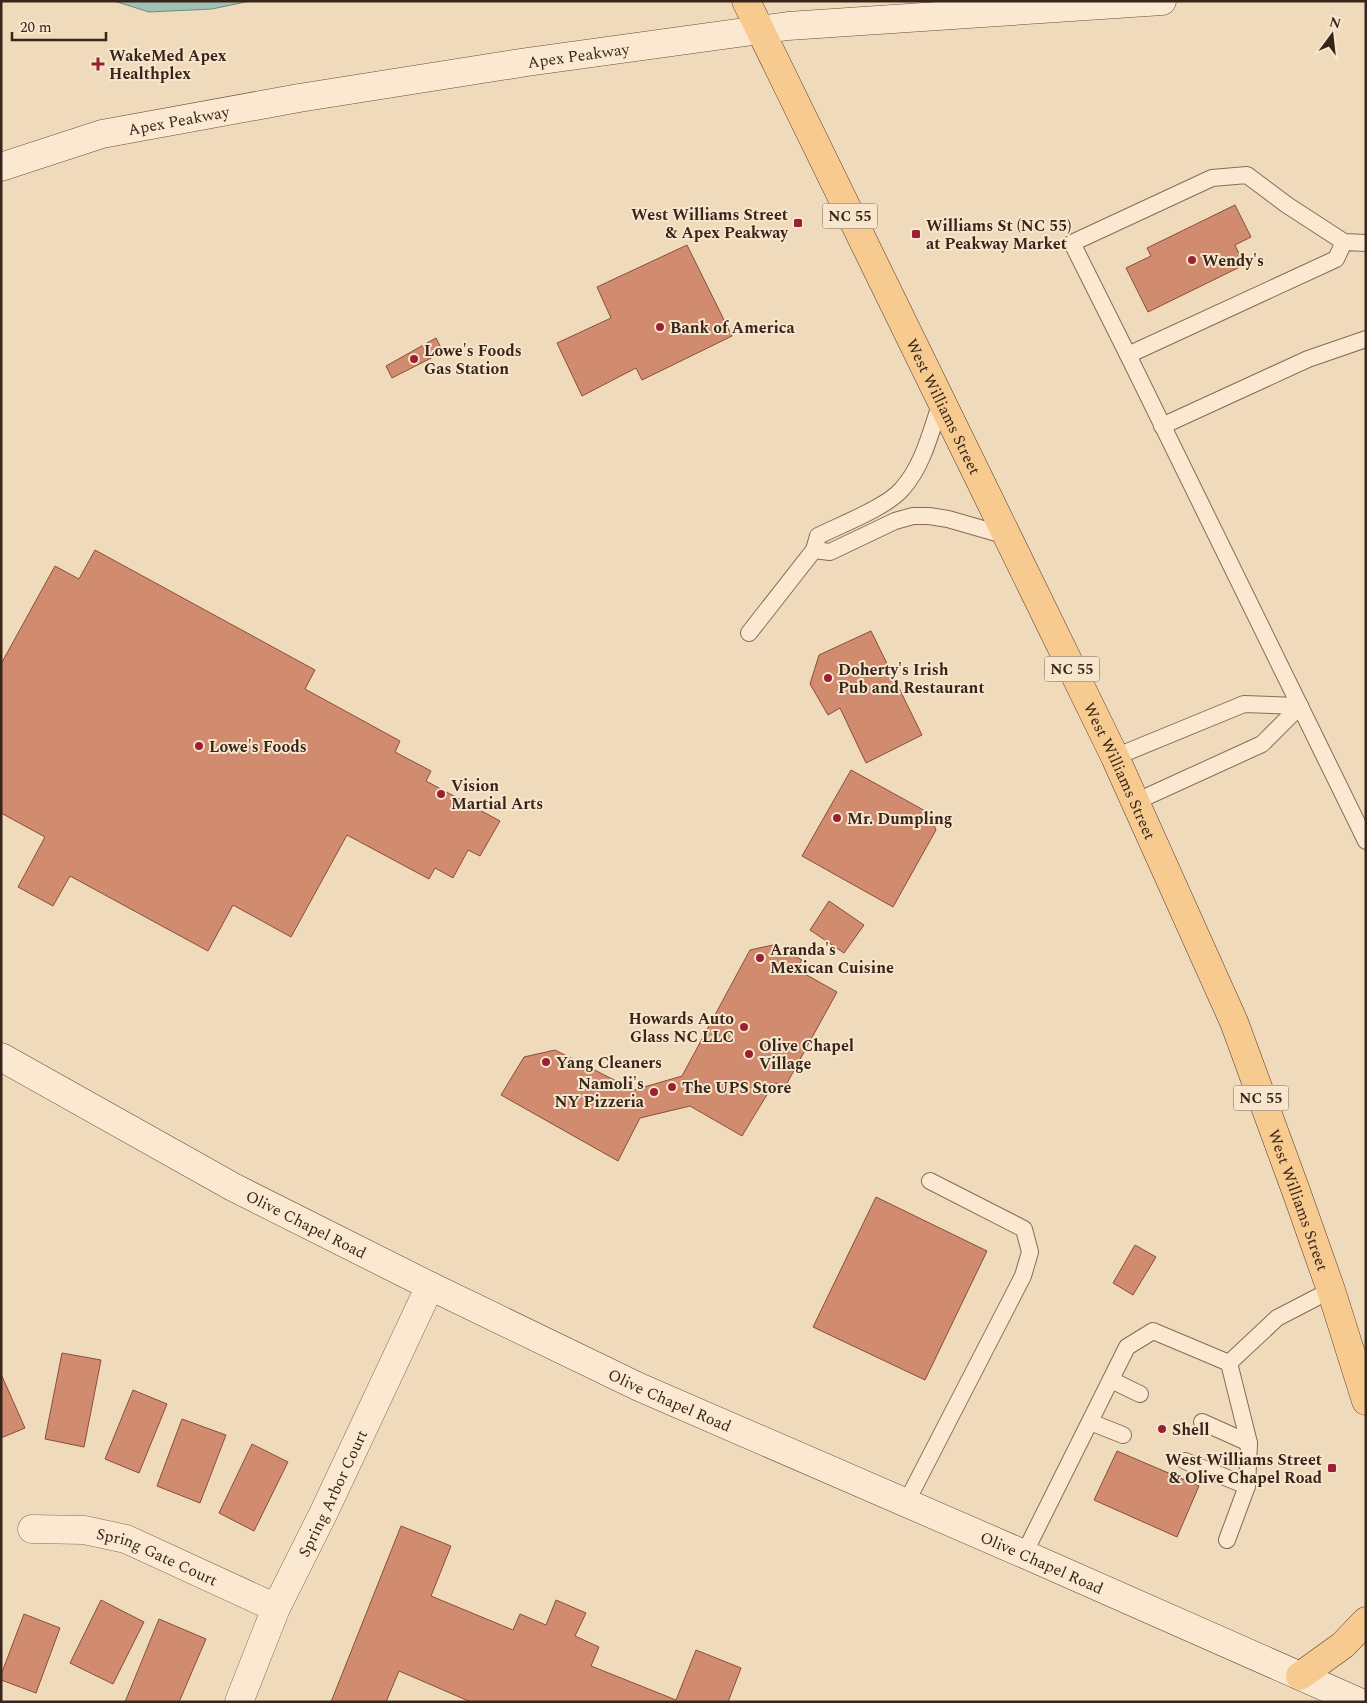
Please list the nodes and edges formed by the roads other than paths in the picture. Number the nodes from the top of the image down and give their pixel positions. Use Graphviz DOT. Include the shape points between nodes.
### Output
graph roads {
  1 [pos="746,1"];
  2 [pos="1162,1"];
  3 [pos="759,30"];
  4 [pos="1,167"];
  5 [pos="1344,242"];
  6 [pos="1366,243"];
  7 [pos="1366,339"];
  8 [pos="1128,355"];
  9 [pos="941,402"];
  10 [pos="1162,426"];
  11 [pos="1007,536"];
  12 [pos="814,550"];
  13 [pos="749,633"];
  14 [pos="1300,706"];
  15 [pos="1115,757"];
  16 [pos="1135,802"];
  17 [pos="1366,841"];
  18 [pos="1,1058"];
  19 [pos="930,1181"];
  20 [pos="430,1286"];
  21 [pos="1331,1290"];
  22 [pos="1229,1363"];
  23 [pos="1111,1380"];
  24 [pos="1140,1394"];
  25 [pos="1366,1401"];
  26 [pos="1090,1422"];
  27 [pos="1202,1422"];
  28 [pos="1123,1435"];
  29 [pos="1249,1443"];
  30 [pos="1185,1461"];
  31 [pos="1247,1486"];
  32 [pos="906,1503"];
  33 [pos="32,1529"];
  34 [pos="1227,1540"];
  35 [pos="1024,1554"];
  36 [pos="276,1608"];
  37 [pos="1366,1621"];
  38 [pos="1300,1676"];
  39 [pos="239,1702"];
  40 [pos="1359,1702"];
  1 -- 3 [label="main road, West Williams Street / NC 55"];
  2 -- 3 [label="main road, Apex Peakway"];
  3 -- 4 [label="main road, Apex Peakway" via="299,98 102,134"];
  3 -- 9 [label="main road, West Williams Street / NC 55"];
  5 -- 6 [label="lane"];
  5 -- 8 [label="lane" via="1336,258"];
  5 -- 8 [label="lane" via="1247,175 1212,178 1072,243"];
  7 -- 10 [label="lane" via="1308,359"];
  8 -- 10 [label="lane"];
  9 -- 11 [label="main road, West Williams Street / NC 55"];
  9 -- 12 [label="lane" via="921,458 901,491 887,502 818,536"];
  10 -- 14 [label="lane"];
  11 -- 12 [label="lane" via="948,519 913,516 895,521 830,552"];
  11 -- 15 [label="main road, West Williams Street / NC 55"];
  12 -- 13 [label="lane"];
  14 -- 15 [label="lane" via="1244,704"];
  14 -- 16 [label="lane" via="1262,744"];
  14 -- 17 [label="lane"];
  15 -- 16 [label="main road, West Williams Street / NC 55"];
  16 -- 21 [label="main road, West Williams Street / NC 55" via="1234,1022"];
  18 -- 20 [label="main road, Olive Chapel Road" via="233,1187"];
  19 -- 32 [label="lane" via="1024,1229 1030,1252 1024,1276"];
  20 -- 32 [label="main road, Olive Chapel Road" via="639,1387"];
  20 -- 36 [label="main road, Spring Arbor Court"];
  21 -- 22 [label="lane" via="1277,1318"];
  21 -- 25 [label="main road, West Williams Street / NC 55"];
  22 -- 23 [label="lane" via="1153,1331 1127,1347"];
  22 -- 29 [label="lane"];
  23 -- 24 [label="lane"];
  23 -- 26 [label="lane"];
  26 -- 28 [label="lane"];
  26 -- 35 [label="lane"];
  27 -- 29 [label="lane"];
  29 -- 31 [label="lane"];
  30 -- 31 [label="lane"];
  31 -- 34 [label="lane"];
  32 -- 35 [label="main road, Olive Chapel Road"];
  33 -- 36 [label="main road, Spring Gate Court" via="84,1530 126,1539"];
  35 -- 38 [label="main road, Olive Chapel Road"];
  36 -- 39 [label="main road, Spring Arbor Court"];
  37 -- 38 [label="main road" via="1343,1645"];
  38 -- 40 [label="main road, Olive Chapel Road"];
}
